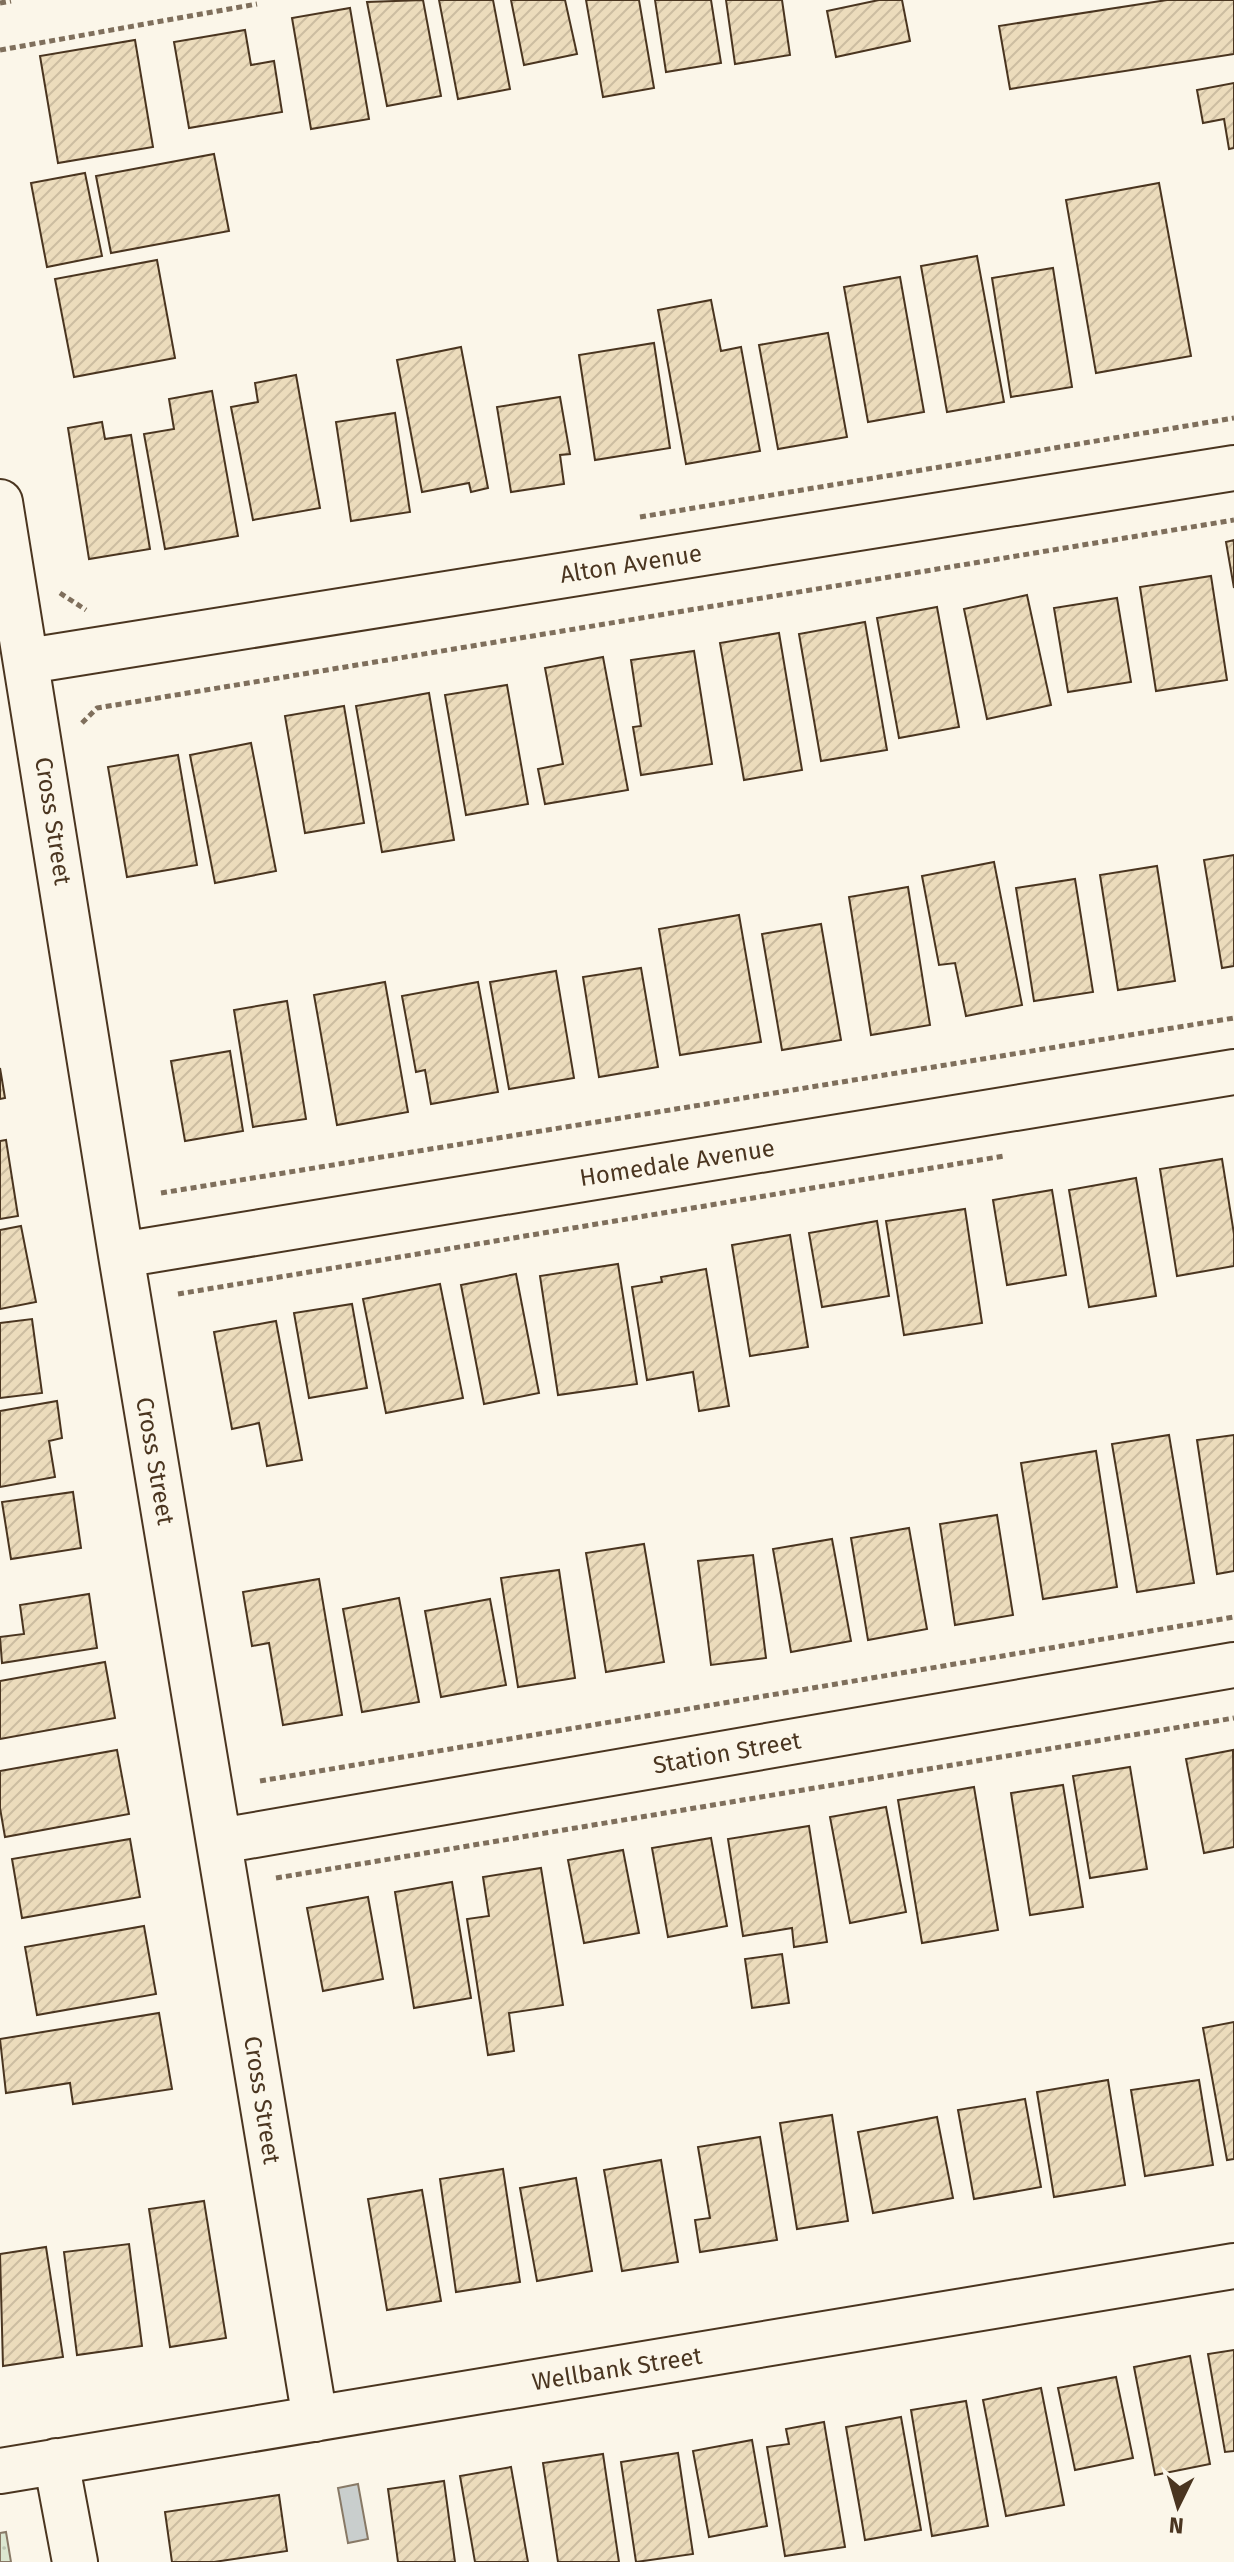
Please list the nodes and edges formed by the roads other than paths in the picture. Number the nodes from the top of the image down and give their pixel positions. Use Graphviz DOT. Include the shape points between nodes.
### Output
graph roads {
  1 [pos="1234,468"];
  2 [pos="0,502"];
  3 [pos="28,661"];
  4 [pos="1234,1072"];
  5 [pos="121,1255"];
  6 [pos="1234,1665"];
  7 [pos="220,1841"];
  8 [pos="1234,2266"];
  9 [pos="315,2419"];
  10 [pos="56,2461"];
  11 [pos="0,2471"];
  12 [pos="75,2562"];
  1 -- 3 [label="street, Alton Avenue"];
  2 -- 3 [label="street, Cross Street"];
  3 -- 5 [label="street, Cross Street"];
  4 -- 5 [label="street, Homedale Avenue"];
  5 -- 7 [label="street, Cross Street"];
  6 -- 7 [label="street, Station Street"];
  7 -- 9 [label="street, Cross Street"];
  8 -- 9 [label="street, Wellbank Street"];
  9 -- 10 [label="street, Wellbank Street"];
  10 -- 11 [label="street, Wellbank Street"];
  10 -- 12 [label="street"];
}
